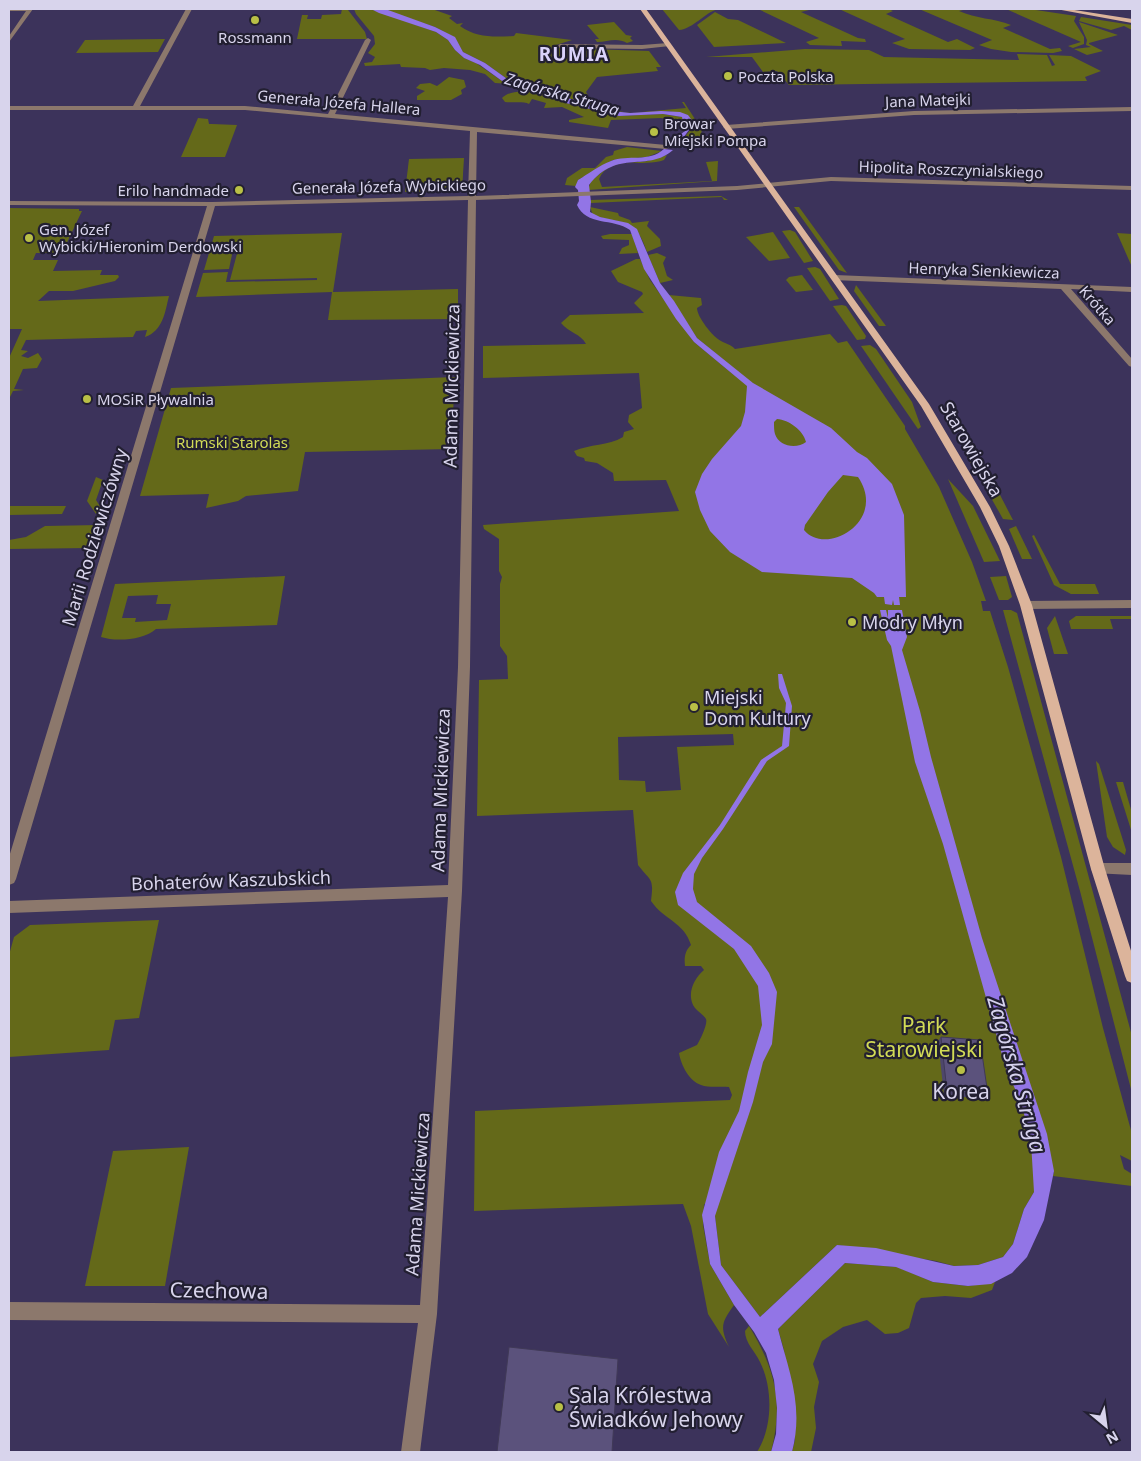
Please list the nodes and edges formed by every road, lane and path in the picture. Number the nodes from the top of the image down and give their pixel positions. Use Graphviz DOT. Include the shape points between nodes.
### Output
graph roads {
  1 [pos="9,9"];
  2 [pos="30,9"];
  3 [pos="189,9"];
  4 [pos="643,9"];
  5 [pos="1059,9"];
  6 [pos="1111,10"];
  7 [pos="1122,11"];
  8 [pos="1086,13"];
  9 [pos="1132,21"];
  10 [pos="9,40"];
  11 [pos="368,40"];
  12 [pos="668,45"];
  13 [pos="560,46"];
  14 [pos="136,107"];
  15 [pos="9,108"];
  16 [pos="1132,109"];
  17 [pos="331,115"];
  18 [pos="726,127"];
  19 [pos="474,129"];
  20 [pos="666,147"];
  21 [pos="769,185"];
  22 [pos="1132,188"];
  23 [pos="473,198"];
  24 [pos="9,202"];
  25 [pos="212,204"];
  26 [pos="835,278"];
  27 [pos="1064,287"];
  28 [pos="1132,289"];
  29 [pos="1132,364"];
  30 [pos="1132,604"];
  31 [pos="1026,605"];
  32 [pos="1098,869"];
  33 [pos="1132,869"];
  34 [pos="9,879"];
  35 [pos="455,891"];
  36 [pos="9,907"];
  37 [pos="1132,976"];
  38 [pos="9,1311"];
  39 [pos="428,1314"];
  40 [pos="411,1452"];
  1 -- 2 [label="street"];
  2 -- 10 [label="street"];
  3 -- 14 [label="street"];
  4 -- 12 [label="main road, Starowiejska"];
  5 -- 8 [label="main road"];
  6 -- 8 [label="main road"];
  7 -- 9 [label="main road"];
  8 -- 9 [label="main road"];
  11 -- 17 [label="street"];
  12 -- 13 [label="street" via="642,48"];
  12 -- 18 [label="main road, Starowiejska"];
  14 -- 15 [label="street, Generała Józefa Hallera"];
  14 -- 17 [label="street, Generała Józefa Hallera" via="245,108"];
  16 -- 18 [label="street, Jana Matejki" via="914,114"];
  17 -- 19 [label="street, Generała Józefa Hallera"];
  18 -- 21 [label="main road, Starowiejska"];
  19 -- 20 [label="street, Generała Józefa Hallera"];
  19 -- 23 [label="street, Adama Mickiewicza"];
  21 -- 22 [label="street, Hipolita Roszczynialskiego" via="844,179"];
  21 -- 23 [label="street, Generała Józefa Wybickiego"];
  21 -- 26 [label="main road, Starowiejska"];
  23 -- 25 [label="street, Generała Józefa Wybickiego"];
  23 -- 35 [label="street, Adama Mickiewicza" via="464,657"];
  24 -- 25 [label="street, Generała Józefa Wybickiego"];
  25 -- 34 [label="street, Marii Rodziewiczówny"];
  26 -- 27 [label="street, Henryka Sienkiewicza"];
  26 -- 31 [label="main road, Starowiejska" via="926,406 955,455 1004,546"];
  27 -- 28 [label="street, Henryka Sienkiewicza"];
  27 -- 29 [label="street, Krótka"];
  30 -- 31 [label="street"];
  31 -- 32 [label="main road, Starowiejska"];
  32 -- 33 [label="street"];
  32 -- 37 [label="main road, Starowiejska"];
  35 -- 36 [label="street, Bohaterów Kaszubskich"];
  35 -- 39 [label="street, Adama Mickiewicza"];
  38 -- 39 [label="street, Czechowa"];
  39 -- 40 [label="street, Adama Mickiewicza"];
}
